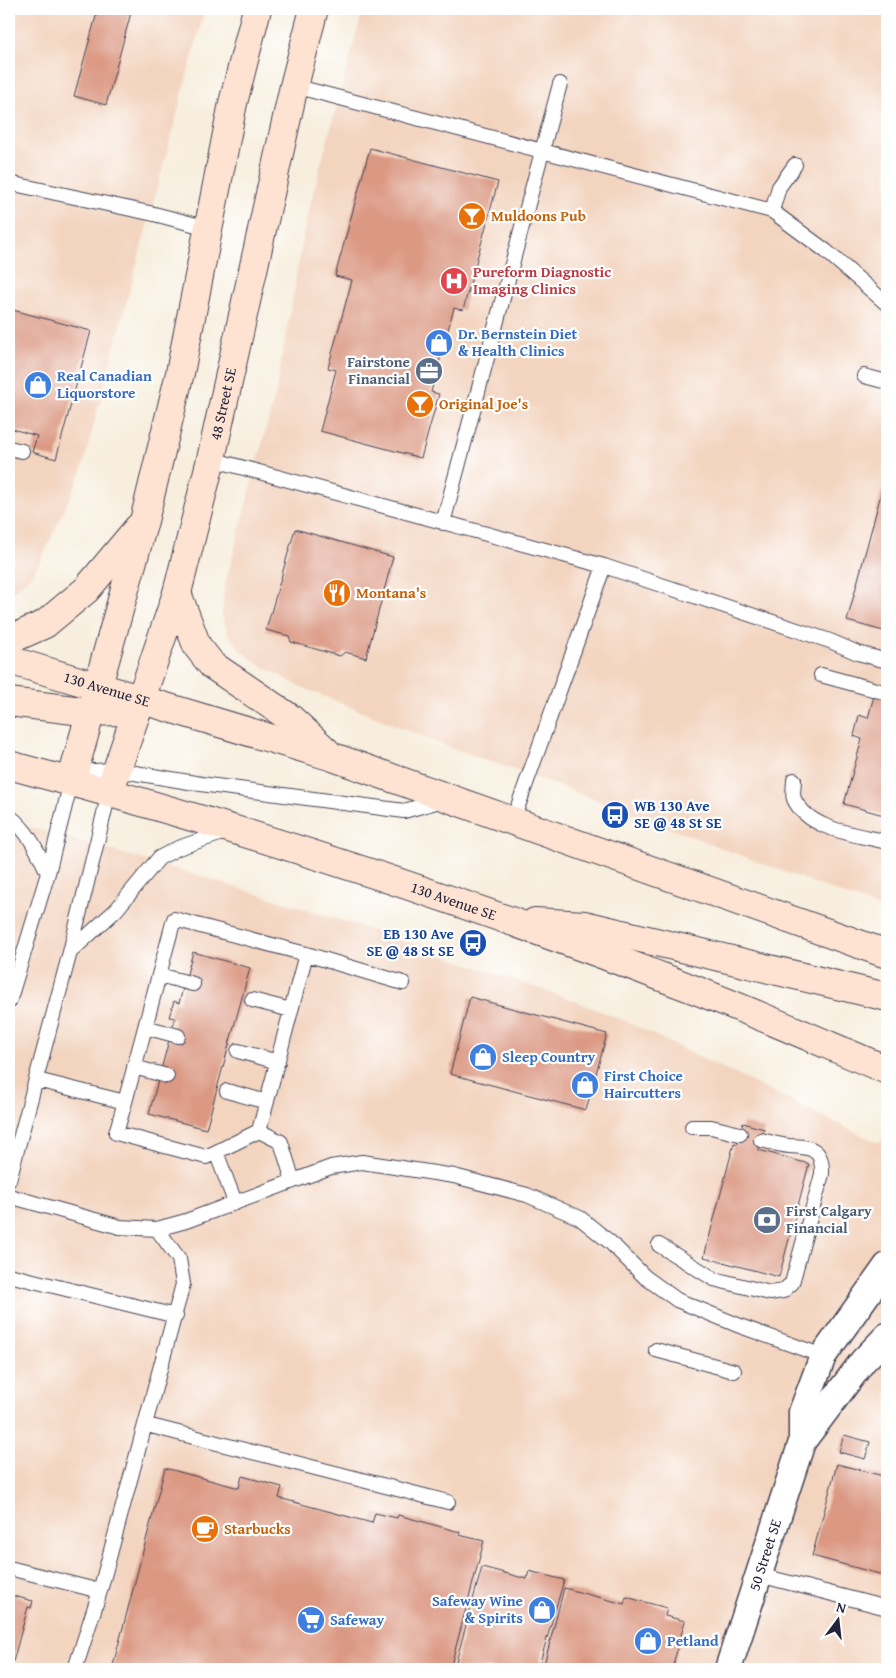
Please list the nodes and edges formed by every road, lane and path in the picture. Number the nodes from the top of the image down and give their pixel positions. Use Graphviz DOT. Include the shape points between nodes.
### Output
graph roads {
  1 [pos="257,9"];
  2 [pos="314,9"];
  3 [pos="560,84"];
  4 [pos="294,86"];
  5 [pos="542,152"];
  6 [pos="795,165"];
  7 [pos="9,183"];
  8 [pos="772,211"];
  9 [pos="208,228"];
  10 [pos="887,304"];
  11 [pos="864,376"];
  12 [pos="887,382"];
  13 [pos="211,459"];
  14 [pos="144,521"];
  15 [pos="443,523"];
  16 [pos="604,566"];
  17 [pos="177,593"];
  18 [pos="9,640"];
  19 [pos="9,660"];
  20 [pos="887,661"];
  21 [pos="821,676"];
  22 [pos="97,686"];
  23 [pos="887,693"];
  24 [pos="141,698"];
  25 [pos="9,702"];
  26 [pos="90,712"];
  27 [pos="333,757"];
  28 [pos="9,765"];
  29 [pos="794,780"];
  30 [pos="113,781"];
  31 [pos="71,782"];
  32 [pos="451,798"];
  33 [pos="9,816"];
  34 [pos="513,820"];
  35 [pos="233,829"];
  36 [pos="887,842"];
  37 [pos="48,873"];
  38 [pos="509,921"];
  39 [pos="70,952"];
  40 [pos="306,954"];
  41 [pos="887,954"];
  42 [pos="159,975"];
  43 [pos="403,983"];
  44 [pos="193,984"];
  45 [pos="887,997"];
  46 [pos="252,1000"];
  47 [pos="9,1002"];
  48 [pos="291,1010"];
  49 [pos="145,1027"];
  50 [pos="178,1036"];
  51 [pos="238,1051"];
  52 [pos="278,1062"];
  53 [pos="134,1067"];
  54 [pos="887,1070"];
  55 [pos="167,1076"];
  56 [pos="37,1080"];
  57 [pos="227,1091"];
  58 [pos="124,1102"];
  59 [pos="267,1102"];
  60 [pos="692,1127"];
  61 [pos="259,1131"];
  62 [pos="740,1134"];
  63 [pos="761,1140"];
  64 [pos="216,1152"];
  65 [pos="9,1180"];
  66 [pos="293,1181"];
  67 [pos="9,1196"];
  68 [pos="235,1202"];
  69 [pos="157,1229"];
  70 [pos="659,1245"];
  71 [pos="887,1266"];
  72 [pos="9,1275"];
  73 [pos="176,1316"];
  74 [pos="887,1336"];
  75 [pos="656,1350"];
  76 [pos="823,1356"];
  77 [pos="734,1371"];
  78 [pos="147,1425"];
  79 [pos="802,1442"];
  80 [pos="448,1502"];
  81 [pos="9,1568"];
  82 [pos="759,1575"];
  83 [pos="100,1591"];
  84 [pos="887,1608"];
  85 [pos="75,1669"];
  86 [pos="728,1669"];
  1 -- 9 [label="main road" via="233,104"];
  2 -- 4 [label="main road, 48 Street SE"];
  3 -- 5 [label="lane"];
  4 -- 5 [label="lane"];
  4 -- 13 [label="main road, 48 Street SE"];
  5 -- 8 [label="lane"];
  5 -- 15 [label="lane"];
  6 -- 8 [label="lane" via="779,187"];
  7 -- 9 [label="lane"];
  8 -- 10 [label="lane" via="826,251"];
  9 -- 14 [label="main road" via="180,373"];
  11 -- 12 [label="lane"];
  13 -- 15 [label="lane"];
  13 -- 17 [label="main road, 48 Street SE"];
  14 -- 18 [label="main road" via="86,590 45,624"];
  14 -- 22 [label="main road"];
  15 -- 16 [label="lane"];
  16 -- 20 [label="lane"];
  16 -- 34 [label="lane"];
  17 -- 24 [label="main road, 48 Street SE"];
  17 -- 27 [label="main road" via="197,646 212,665 290,718"];
  19 -- 22 [label="main road, 130 Avenue SE"];
  21 -- 23 [label="lane"];
  22 -- 24 [label="main road, 130 Avenue SE"];
  22 -- 26 [label="main road"];
  24 -- 26 [label="main road" via="120,711"];
  24 -- 27 [label="main road, 130 Avenue SE"];
  24 -- 30 [label="main road, 48 Street SE"];
  25 -- 26 [label="main road"];
  26 -- 31 [label="main road"];
  27 -- 32 [label="main road, 130 Avenue SE"];
  28 -- 31 [label="main road, 130 Avenue SE"];
  29 -- 36 [label="lane" via="793,798 805,815 824,825"];
  30 -- 31 [label="main road, 130 Avenue SE"];
  30 -- 32 [label="lane" via="201,784 404,811"];
  30 -- 35 [label="main road, 130 Avenue SE"];
  30 -- 39 [label="lane"];
  31 -- 37 [label="lane"];
  32 -- 34 [label="main road, 130 Avenue SE"];
  33 -- 37 [label="lane" via="19,824 37,850"];
  34 -- 41 [label="main road, 130 Avenue SE"];
  35 -- 38 [label="main road, 130 Avenue SE"];
  35 -- 39 [label="lane" via="159,858 116,910"];
  37 -- 47 [label="lane"];
  38 -- 45 [label="main road" via="585,924"];
  38 -- 54 [label="main road, 130 Avenue SE" via="693,989"];
  39 -- 56 [label="lane"];
  40 -- 42 [label="lane" via="174,919"];
  40 -- 43 [label="lane"];
  40 -- 48 [label="lane"];
  42 -- 44 [label="lane"];
  42 -- 49 [label="lane"];
  46 -- 48 [label="lane"];
  48 -- 52 [label="lane"];
  49 -- 50 [label="lane"];
  49 -- 53 [label="lane"];
  51 -- 52 [label="lane"];
  52 -- 59 [label="lane"];
  53 -- 55 [label="lane"];
  53 -- 58 [label="lane"];
  56 -- 58 [label="lane"];
  56 -- 65 [label="lane"];
  57 -- 59 [label="lane"];
  58 -- 64 [label="lane" via="116,1133 206,1157"];
  59 -- 61 [label="lane"];
  60 -- 62 [label="lane" via="711,1127"];
  61 -- 64 [label="lane"];
  61 -- 66 [label="lane" via="281,1142"];
  63 -- 70 [label="lane" via="808,1147 816,1151 823,1164 792,1283 783,1291 770,1293 714,1279"];
  64 -- 68 [label="lane"];
  66 -- 68 [label="lane"];
  66 -- 76 [label="lane" via="330,1167 362,1162 454,1176 527,1195 580,1218 645,1277 677,1300"];
  67 -- 69 [label="lane" via="120,1227"];
  68 -- 69 [label="lane"];
  69 -- 73 [label="lane" via="179,1259 183,1284"];
  71 -- 76 [label="street, 50 Street SE"];
  72 -- 73 [label="lane"];
  73 -- 78 [label="lane"];
  74 -- 79 [label="street, 50 Street SE" via="863,1361"];
  75 -- 77 [label="lane"];
  76 -- 79 [label="street, 50 Street SE" via="802,1412"];
  78 -- 80 [label="lane"];
  78 -- 83 [label="lane"];
  79 -- 82 [label="street, 50 Street SE"];
  81 -- 83 [label="lane"];
  82 -- 84 [label="lane"];
  82 -- 86 [label="street, 50 Street SE"];
  83 -- 85 [label="lane"];
}
